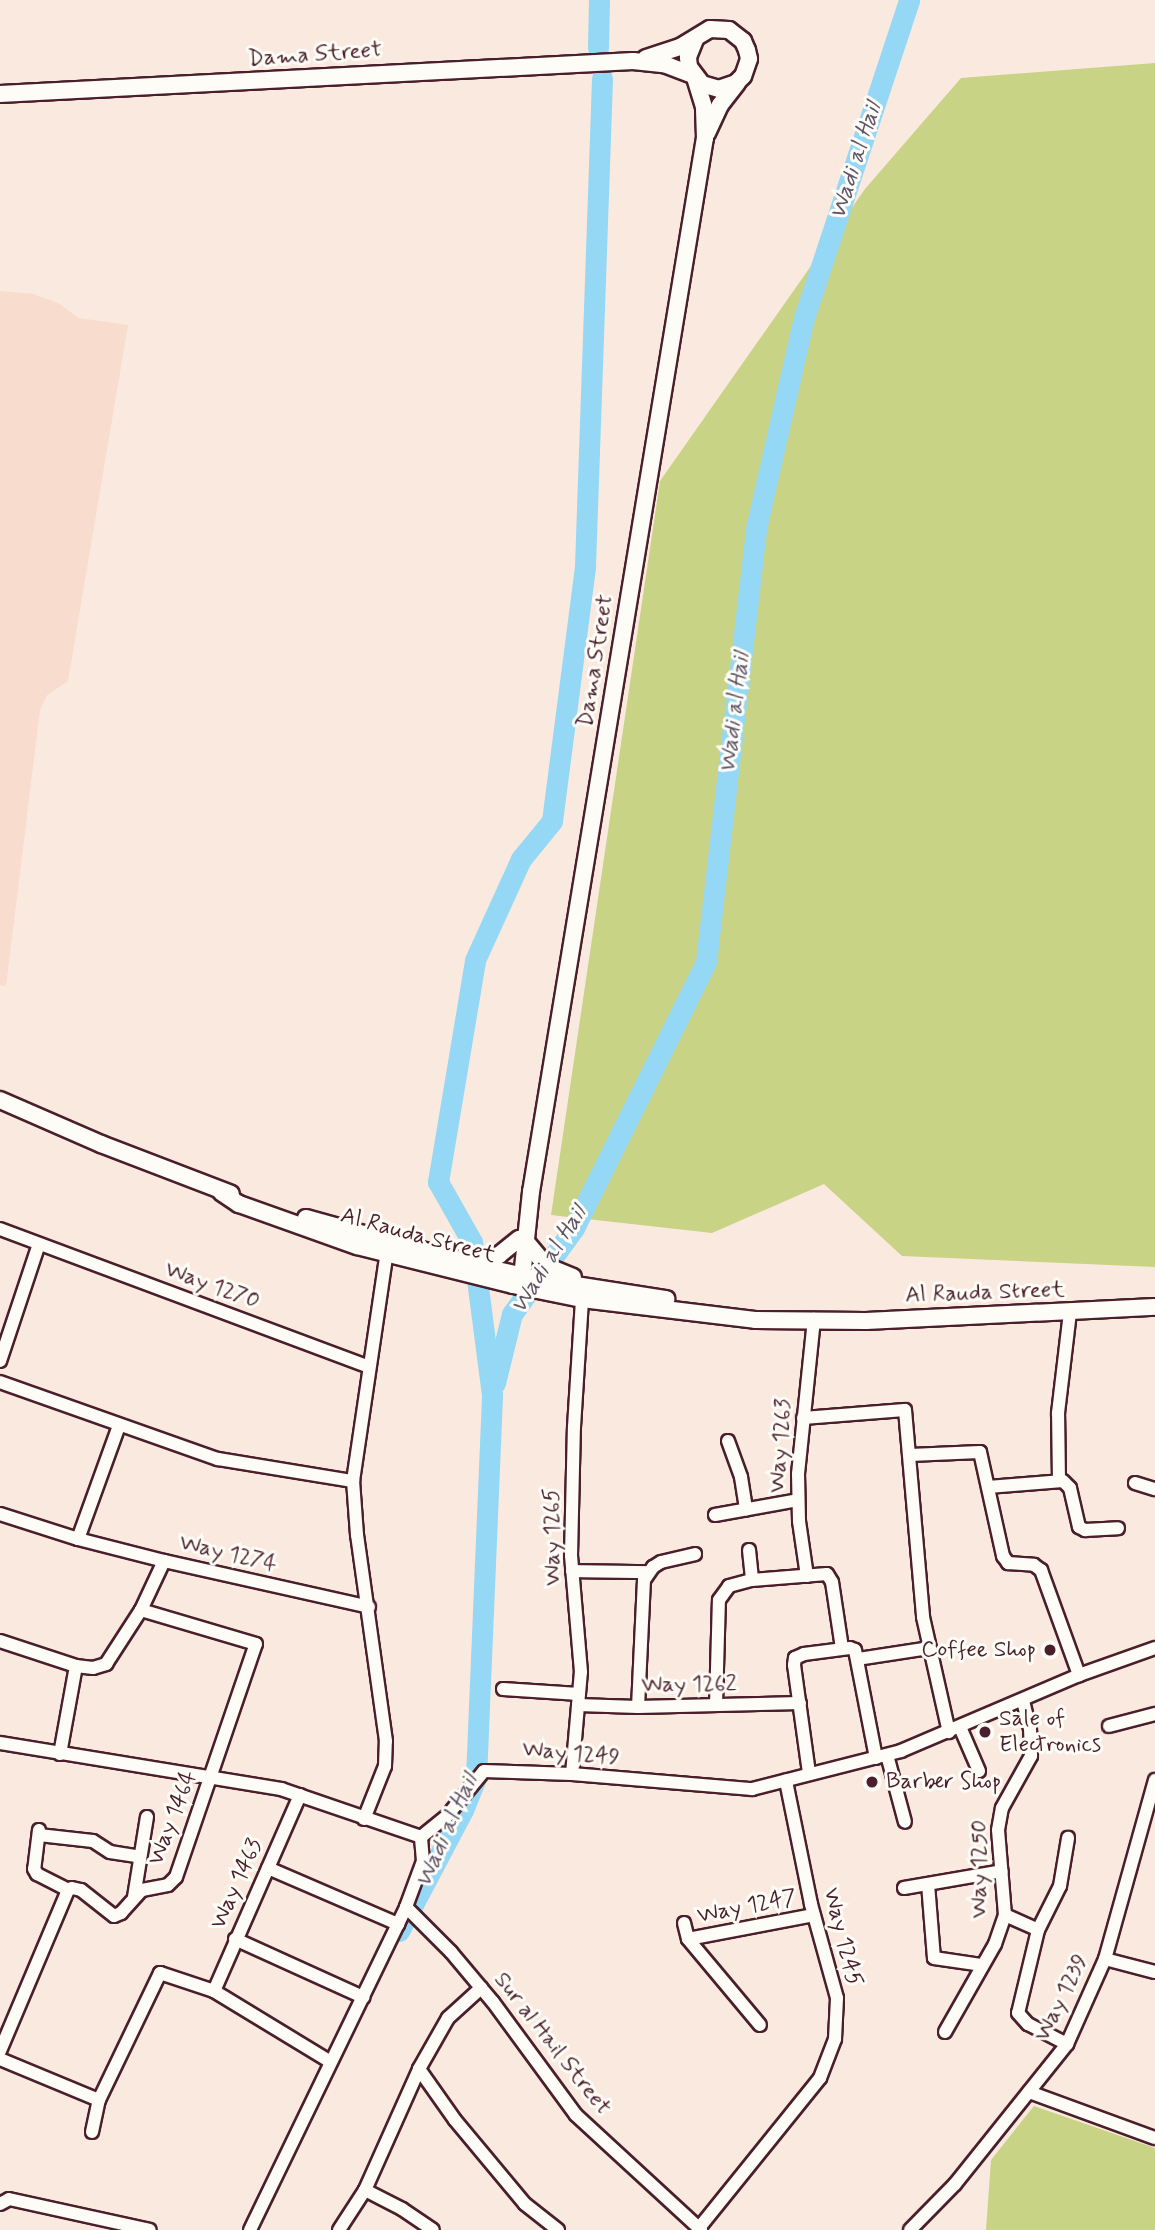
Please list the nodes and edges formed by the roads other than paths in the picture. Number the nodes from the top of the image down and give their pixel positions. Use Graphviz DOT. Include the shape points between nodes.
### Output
graph roads {
  1 [pos="695,40"];
  2 [pos="634,61"];
  3 [pos="694,76"];
  4 [pos="743,76"];
  5 [pos="0,94"];
  6 [pos="705,138"];
  7 [pos="0,1100"];
  8 [pos="0,1229"];
  9 [pos="523,1241"];
  10 [pos="39,1244"];
  11 [pos="387,1248"];
  12 [pos="475,1265"];
  13 [pos="518,1280"];
  14 [pos="582,1299"];
  15 [pos="663,1299"];
  16 [pos="1155,1307"];
  17 [pos="1070,1312"];
  18 [pos="776,1318"];
  19 [pos="814,1319"];
  20 [pos="0,1361"];
  21 [pos="369,1367"];
  22 [pos="0,1382"];
  23 [pos="803,1418"];
  24 [pos="119,1426"];
  25 [pos="728,1441"];
  26 [pos="910,1455"];
  27 [pos="353,1481"];
  28 [pos="1059,1481"];
  29 [pos="1135,1483"];
  30 [pos="988,1487"];
  31 [pos="1155,1489"];
  32 [pos="799,1500"];
  33 [pos="746,1510"];
  34 [pos="0,1514"];
  35 [pos="715,1515"];
  36 [pos="1118,1528"];
  37 [pos="78,1539"];
  38 [pos="749,1550"];
  39 [pos="695,1554"];
  40 [pos="164,1561"];
  41 [pos="572,1571"];
  42 [pos="647,1572"];
  43 [pos="807,1576"];
  44 [pos="752,1580"];
  45 [pos="369,1607"];
  46 [pos="141,1610"];
  47 [pos="0,1641"];
  48 [pos="842,1648"];
  49 [pos="929,1648"];
  50 [pos="1155,1648"];
  51 [pos="858,1659"];
  52 [pos="76,1666"];
  53 [pos="1079,1675"];
  54 [pos="503,1689"];
  55 [pos="579,1699"];
  56 [pos="1023,1700"];
  57 [pos="800,1703"];
  58 [pos="716,1705"];
  59 [pos="638,1707"];
  60 [pos="1155,1714"];
  61 [pos="1109,1726"];
  62 [pos="954,1730"];
  63 [pos="0,1743"];
  64 [pos="60,1754"];
  65 [pos="881,1756"];
  66 [pos="979,1771"];
  67 [pos="809,1773"];
  68 [pos="572,1774"];
  69 [pos="211,1778"];
  70 [pos="1155,1780"];
  71 [pos="786,1781"];
  72 [pos="300,1796"];
  73 [pos="147,1817"];
  74 [pos="364,1819"];
  75 [pos="905,1822"];
  76 [pos="421,1837"];
  77 [pos="1068,1838"];
  78 [pos="140,1857"];
  79 [pos="268,1868"];
  80 [pos="1002,1871"];
  81 [pos="928,1884"];
  82 [pos="904,1888"];
  83 [pos="68,1890"];
  84 [pos="134,1897"];
  85 [pos="406,1907"];
  86 [pos="814,1915"];
  87 [pos="1005,1915"];
  88 [pos="684,1923"];
  89 [pos="398,1924"];
  90 [pos="1038,1930"];
  91 [pos="688,1939"];
  92 [pos="235,1940"];
  93 [pos="1105,1959"];
  94 [pos="982,1965"];
  95 [pos="1155,1972"];
  96 [pos="481,1988"];
  97 [pos="214,1991"];
  98 [pos="363,1997"];
  99 [pos="760,2025"];
  100 [pos="945,2032"];
  101 [pos="1067,2044"];
  102 [pos="0,2050"];
  103 [pos="0,2059"];
  104 [pos="329,2061"];
  105 [pos="419,2069"];
  106 [pos="1029,2092"];
  107 [pos="99,2100"];
  108 [pos="92,2132"];
  109 [pos="1155,2138"];
  110 [pos="365,2190"];
  111 [pos="0,2204"];
  112 [pos="700,2229"];
  113 [pos="150,2230"];
  114 [pos="250,2230"];
  115 [pos="339,2230"];
  116 [pos="433,2230"];
  117 [pos="558,2230"];
  118 [pos="911,2230"];
  1 -- 2 [label="main road, Dama Street"];
  1 -- 3 [label="main road" via="688,57"];
  1 -- 4 [label="main road" via="710,29 737,34 747,50"];
  2 -- 3 [label="main road, Dama Street" via="664,64"];
  2 -- 5 [label="main road, Dama Street"];
  3 -- 4 [label="main road" via="719,89"];
  3 -- 6 [label="main road, Dama Street" via="704,107"];
  4 -- 6 [label="main road, Dama Street" via="720,105"];
  6 -- 9 [label="main road, Dama Street"];
  7 -- 11 [label="main road, Al Rauda Street" via="300,1227"];
  8 -- 10 [label="street, Way 1270"];
  9 -- 12 [label="main road"];
  9 -- 13 [label="main road, Dama Street"];
  9 -- 15 [label="main road" via="546,1266 561,1274 641,1289"];
  10 -- 20 [label="street"];
  10 -- 21 [label="street, Way 1270"];
  11 -- 12 [label="main road, Al Rauda Street"];
  11 -- 13 [label="main road, Al Rauda Street"];
  11 -- 21 [label="street"];
  12 -- 13 [label="main road, Al Rauda Street"];
  13 -- 14 [label="main road, Al Rauda Street"];
  13 -- 15 [label="main road, Al Rauda Street"];
  14 -- 18 [label="main road, Al Rauda Street" via="755,1320"];
  14 -- 41 [label="street, Way 1265"];
  15 -- 18 [label="main road, Al Rauda Street"];
  16 -- 17 [label="main road, Al Rauda Street"];
  17 -- 19 [label="main road, Al Rauda Street"];
  17 -- 28 [label="street" via="1058,1402"];
  18 -- 19 [label="main road, Al Rauda Street"];
  19 -- 23 [label="street, Way 1263"];
  21 -- 27 [label="street"];
  22 -- 24 [label="street"];
  23 -- 26 [label="street" via="905,1410"];
  23 -- 32 [label="street, Way 1263"];
  24 -- 27 [label="street" via="218,1459"];
  24 -- 37 [label="street"];
  25 -- 33 [label="street"];
  26 -- 30 [label="street" via="980,1452"];
  26 -- 49 [label="street"];
  27 -- 45 [label="street"];
  28 -- 30 [label="street"];
  28 -- 36 [label="street" via="1070,1488 1079,1527"];
  29 -- 31 [label="street"];
  30 -- 53 [label="street" via="1003,1556 1008,1563 1041,1570"];
  32 -- 33 [label="street"];
  32 -- 43 [label="street, Way 1263"];
  33 -- 35 [label="street"];
  34 -- 37 [label="street, Way 1274"];
  37 -- 40 [label="street, Way 1274"];
  38 -- 44 [label="street"];
  39 -- 42 [label="street" via="662,1562"];
  40 -- 45 [label="street, Way 1274"];
  40 -- 46 [label="street"];
  41 -- 42 [label="street"];
  41 -- 55 [label="street, Way 1265"];
  42 -- 59 [label="street" via="642,1590"];
  43 -- 44 [label="street"];
  43 -- 48 [label="street" via="830,1576"];
  44 -- 58 [label="street" via="729,1586 719,1600"];
  45 -- 74 [label="street" via="386,1741 385,1766"];
  46 -- 52 [label="street" via="106,1664"];
  46 -- 69 [label="street, Way 1464" via="257,1644"];
  47 -- 52 [label="street"];
  48 -- 51 [label="street" via="854,1649"];
  48 -- 57 [label="street" via="795,1658"];
  49 -- 51 [label="street"];
  49 -- 62 [label="street"];
  50 -- 53 [label="street, Way 1249"];
  51 -- 65 [label="street"];
  52 -- 64 [label="street"];
  53 -- 56 [label="street, Way 1249"];
  54 -- 55 [label="street, Way 1262"];
  55 -- 59 [label="street, Way 1262"];
  55 -- 68 [label="street, Way 1265"];
  56 -- 62 [label="street, Way 1249"];
  56 -- 80 [label="street, Way 1250" via="1031,1756 1002,1808 998,1830"];
  57 -- 58 [label="street, Way 1262"];
  57 -- 67 [label="street"];
  58 -- 59 [label="street, Way 1262"];
  60 -- 61 [label="street"];
  62 -- 65 [label="street, Way 1249"];
  62 -- 66 [label="street"];
  63 -- 64 [label="street"];
  64 -- 69 [label="street"];
  65 -- 67 [label="street, Way 1249"];
  65 -- 75 [label="street"];
  67 -- 71 [label="street, Way 1249"];
  68 -- 71 [label="street, Way 1249" via="752,1789"];
  68 -- 76 [label="street, Way 1249" via="484,1771 447,1816"];
  69 -- 72 [label="street"];
  69 -- 84 [label="street, Way 1464" via="176,1877 168,1885 142,1890"];
  70 -- 93 [label="street, Way 1239"];
  71 -- 86 [label="street, Way 1245"];
  72 -- 74 [label="street"];
  72 -- 79 [label="street, Way 1463"];
  73 -- 78 [label="street"];
  74 -- 76 [label="street"];
  76 -- 85 [label="street" via="423,1861"];
  77 -- 90 [label="street" via="1060,1886"];
  78 -- 83 [label="street" via="110,1852 93,1841 39,1832 34,1869"];
  78 -- 84 [label="street"];
  79 -- 89 [label="street"];
  79 -- 92 [label="street, Way 1463"];
  80 -- 81 [label="street"];
  80 -- 87 [label="street, Way 1250"];
  81 -- 82 [label="street"];
  81 -- 94 [label="street" via="934,1958"];
  83 -- 84 [label="street, Way 1464" via="81,1891 114,1916"];
  83 -- 102 [label="street"];
  85 -- 89 [label="street"];
  85 -- 96 [label="street, Sur al Hail Street"];
  86 -- 91 [label="street, Way 1247"];
  86 -- 112 [label="street, Way 1245" via="837,1998 838,2018 829,2060 793,2114"];
  87 -- 90 [label="street"];
  87 -- 94 [label="street, Way 1250"];
  88 -- 91 [label="street, Way 1247"];
  89 -- 98 [label="street"];
  90 -- 101 [label="street" via="1018,2013 1028,2024"];
  91 -- 99 [label="street, Way 1247"];
  92 -- 97 [label="street, Way 1463"];
  92 -- 98 [label="street"];
  93 -- 95 [label="street"];
  93 -- 101 [label="street, Way 1239"];
  94 -- 100 [label="street, Way 1250"];
  96 -- 105 [label="street" via="448,2018"];
  96 -- 112 [label="street, Sur al Hail Street" via="576,2115"];
  97 -- 104 [label="street"];
  97 -- 107 [label="street" via="160,1973"];
  98 -- 104 [label="street"];
  101 -- 106 [label="street, Way 1239"];
  103 -- 107 [label="street"];
  104 -- 114 [label="street"];
  105 -- 110 [label="street"];
  105 -- 117 [label="street" via="525,2204"];
  106 -- 109 [label="street"];
  106 -- 118 [label="street, Way 1239" via="955,2184"];
  107 -- 108 [label="street"];
  110 -- 115 [label="street"];
  110 -- 116 [label="street"];
  111 -- 113 [label="street" via="9,2199"];
}
